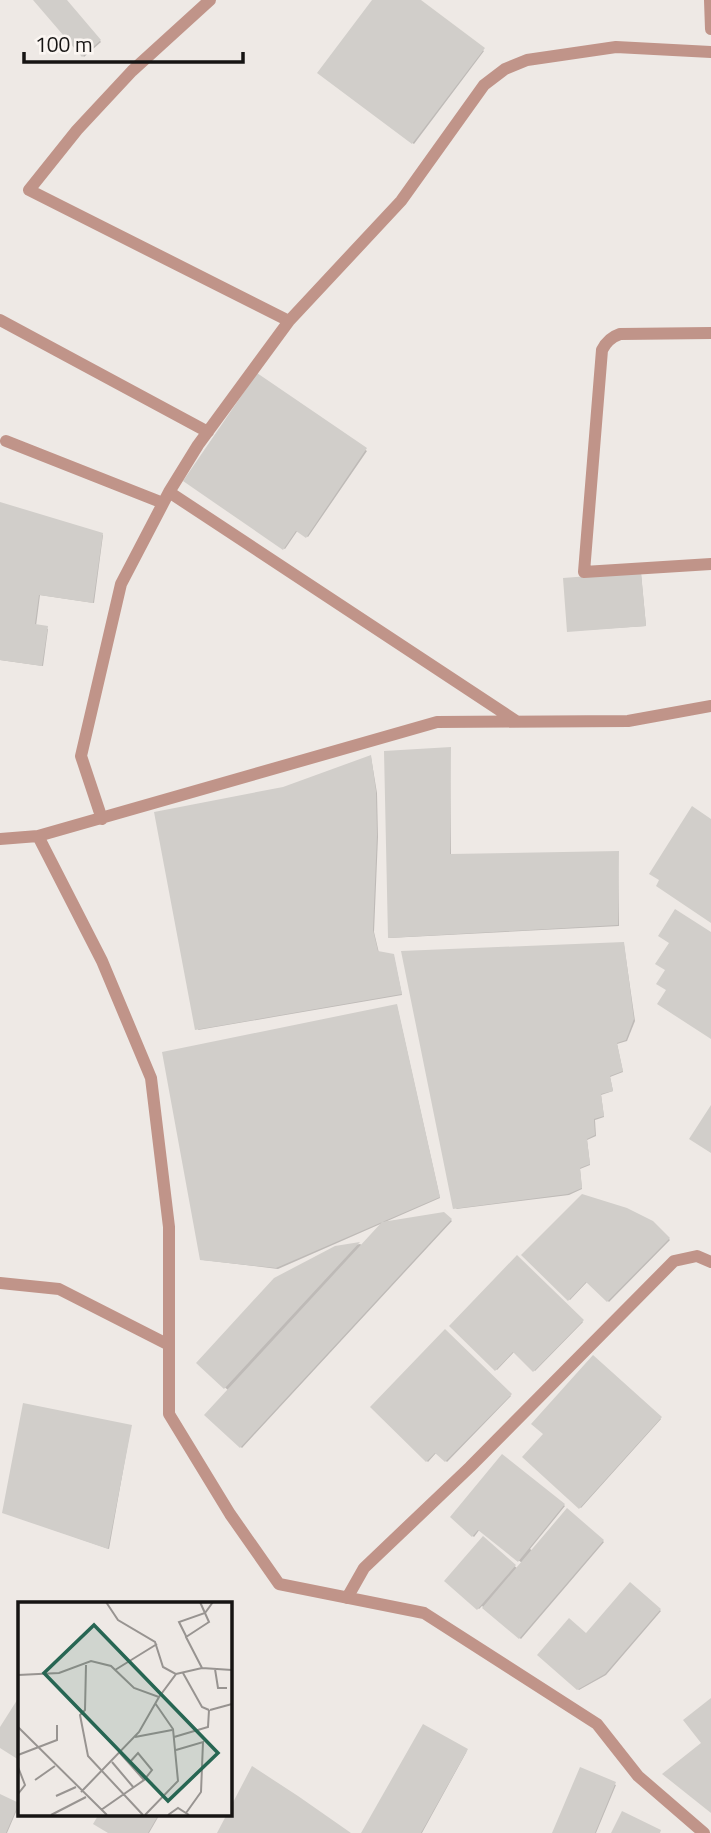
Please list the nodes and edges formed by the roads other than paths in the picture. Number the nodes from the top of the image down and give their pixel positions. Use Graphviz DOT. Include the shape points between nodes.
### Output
graph roads {
  1 [pos="210,0"];
  2 [pos="710,0"];
  3 [pos="711,29"];
  4 [pos="711,52"];
  5 [pos="0,320"];
  6 [pos="289,320"];
  7 [pos="711,333"];
  8 [pos="208,432"];
  9 [pos="6,441"];
  10 [pos="166,498"];
  11 [pos="711,564"];
  12 [pos="711,706"];
  13 [pos="516,722"];
  14 [pos="102,819"];
  15 [pos="38,836"];
  16 [pos="0,839"];
  17 [pos="711,1262"];
  18 [pos="0,1283"];
  19 [pos="169,1345"];
  20 [pos="346,1598"];
  21 [pos="704,1833"];
  1 -- 6 [label="street" via="132,71 29,190"];
  2 -- 3 [label="street"];
  4 -- 6 [label="street" via="616,47 527,60 505,69 484,85 401,201"];
  5 -- 8 [label="street"];
  6 -- 8 [label="street"];
  7 -- 11 [label="street" via="620,334 602,350 584,572"];
  8 -- 10 [label="street"];
  9 -- 10 [label="street"];
  10 -- 13 [label="street"];
  10 -- 14 [label="street" via="121,584 81,756"];
  12 -- 13 [label="street" via="628,721"];
  13 -- 14 [label="street" via="437,722"];
  14 -- 15 [label="street"];
  15 -- 16 [label="street"];
  15 -- 19 [label="street" via="102,961 152,1078 169,1227"];
  17 -- 20 [label="street" via="697,1256 674,1261 364,1568"];
  18 -- 19 [label="street" via="60,1289"];
  19 -- 20 [label="street" via="169,1414 230,1514 279,1584"];
  20 -- 21 [label="street" via="424,1612 597,1724 638,1776"];
}
